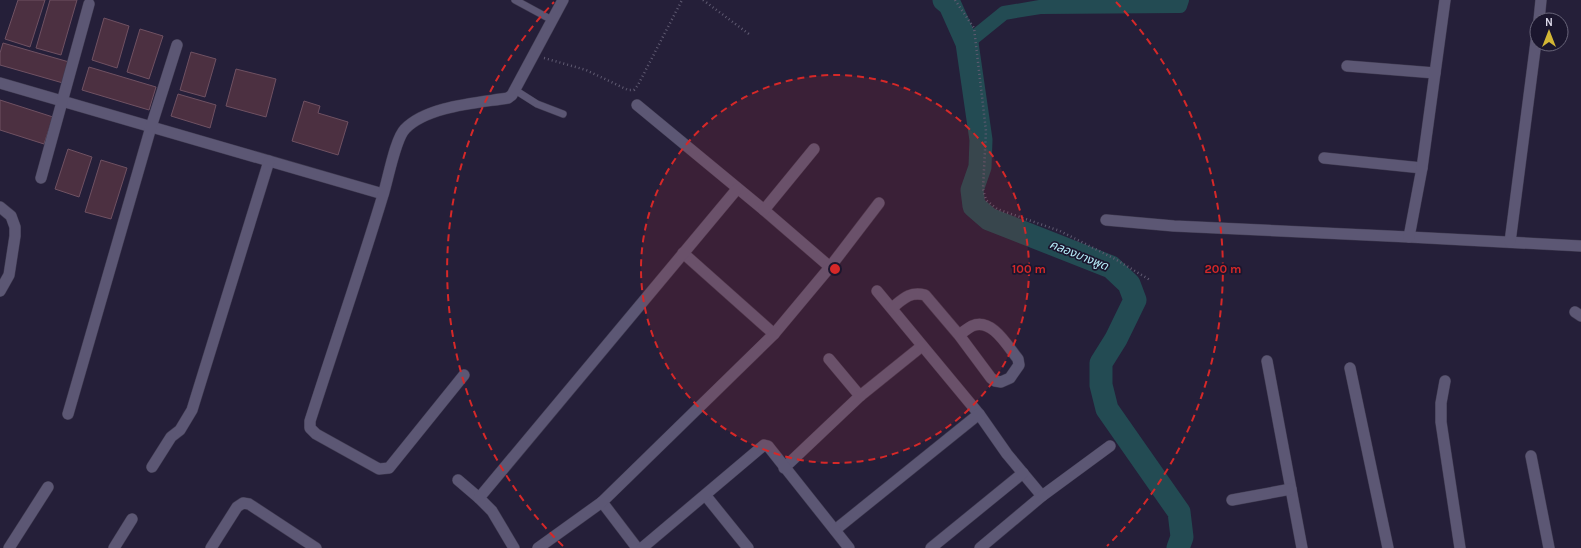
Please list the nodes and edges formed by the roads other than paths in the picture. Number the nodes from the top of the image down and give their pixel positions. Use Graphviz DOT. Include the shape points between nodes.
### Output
graph roads {
  1 [pos="515,0"];
  2 [pos="563,0"];
  3 [pos="1445,0"];
  4 [pos="1541,0"];
  5 [pos="89,4"];
  6 [pos="1540,12"];
  7 [pos="552,20"];
  8 [pos="177,45"];
  9 [pos="1535,52"];
  10 [pos="1347,66"];
  11 [pos="1435,73"];
  12 [pos="0,84"];
  13 [pos="515,90"];
  14 [pos="62,102"];
  15 [pos="637,105"];
  16 [pos="563,114"];
  17 [pos="151,127"];
  18 [pos="814,149"];
  19 [pos="1324,158"];
  20 [pos="269,161"];
  21 [pos="1422,168"];
  22 [pos="41,178"];
  23 [pos="737,189"];
  24 [pos="383,194"];
  25 [pos="879,203"];
  26 [pos="0,207"];
  27 [pos="764,210"];
  28 [pos="1106,220"];
  29 [pos="1409,237"];
  30 [pos="1510,242"];
  31 [pos="1581,246"];
  32 [pos="684,253"];
  33 [pos="830,267"];
  34 [pos="4,272"];
  35 [pos="0,291"];
  36 [pos="877,291"];
  37 [pos="892,308"];
  38 [pos="774,334"];
  39 [pos="959,335"];
  40 [pos="922,346"];
  41 [pos="829,359"];
  42 [pos="1267,361"];
  43 [pos="1350,368"];
  44 [pos="464,374"];
  45 [pos="1445,381"];
  46 [pos="860,396"];
  47 [pos="68,414"];
  48 [pos="979,414"];
  49 [pos="1110,446"];
  50 [pos="1530,456"];
  51 [pos="152,467"];
  52 [pos="784,468"];
  53 [pos="1023,473"];
  54 [pos="458,480"];
  55 [pos="48,487"];
  56 [pos="1291,489"];
  57 [pos="706,496"];
  58 [pos="1042,496"];
  59 [pos="479,498"];
  60 [pos="1232,500"];
  61 [pos="602,502"];
  62 [pos="132,519"];
  63 [pos="835,530"];
  64 [pos="9,548"];
  65 [pos="114,548"];
  66 [pos="210,548"];
  67 [pos="316,548"];
  68 [pos="514,548"];
  69 [pos="538,548"];
  70 [pos="637,548"];
  71 [pos="642,548"];
  72 [pos="748,548"];
  73 [pos="849,548"];
  74 [pos="931,548"];
  75 [pos="980,548"];
  76 [pos="1302,548"];
  77 [pos="1388,548"];
  78 [pos="1460,548"];
  79 [pos="1549,548"];
  1 -- 7 [label="lane"];
  2 -- 7 [label="street"];
  3 -- 11 [label="street"];
  4 -- 6 [label="street"];
  5 -- 14 [label="street"];
  7 -- 13 [label="street"];
  8 -- 17 [label="street"];
  9 -- 30 [label="street"];
  10 -- 11 [label="street"];
  11 -- 21 [label="street"];
  12 -- 14 [label="street"];
  13 -- 16 [label="lane" via="537,104"];
  13 -- 24 [label="street" via="508,98 447,109 430,114 410,125 397,143"];
  14 -- 17 [label="street"];
  14 -- 22 [label="street"];
  15 -- 23 [label="street"];
  17 -- 20 [label="street"];
  17 -- 47 [label="street"];
  18 -- 27 [label="street"];
  19 -- 21 [label="street"];
  20 -- 24 [label="street"];
  20 -- 51 [label="street" via="192,410"];
  21 -- 29 [label="street"];
  23 -- 27 [label="street"];
  23 -- 32 [label="street"];
  24 -- 44 [label="street" via="310,421 310,428 316,434 379,469 389,468"];
  25 -- 33 [label="street"];
  26 -- 34 [label="street" via="11,216 15,227 15,236"];
  27 -- 33 [label="street"];
  28 -- 29 [label="street" via="1174,226"];
  29 -- 30 [label="street"];
  30 -- 31 [label="street"];
  32 -- 38 [label="street"];
  32 -- 59 [label="street"];
  33 -- 38 [label="street"];
  34 -- 35 [label="street"];
  36 -- 37 [label="street"];
  37 -- 39 [label="street" via="907,296 917,293 924,295"];
  37 -- 40 [label="street"];
  38 -- 61 [label="street"];
  39 -- 39 [label="street" via="973,325 992,328 1018,359 1017,370 1006,381 995,381"];
  40 -- 46 [label="street"];
  40 -- 48 [label="street"];
  41 -- 46 [label="street"];
  42 -- 56 [label="street"];
  43 -- 77 [label="street"];
  45 -- 78 [label="street" via="1441,422"];
  46 -- 52 [label="street"];
  48 -- 53 [label="street"];
  48 -- 63 [label="street"];
  49 -- 58 [label="street"];
  50 -- 79 [label="street"];
  52 -- 57 [label="street" via="768,446 764,445"];
  52 -- 63 [label="street"];
  53 -- 58 [label="street"];
  53 -- 74 [label="street"];
  54 -- 59 [label="street"];
  55 -- 64 [label="street"];
  56 -- 60 [label="street"];
  56 -- 76 [label="street"];
  57 -- 71 [label="street"];
  57 -- 72 [label="street"];
  58 -- 75 [label="street"];
  59 -- 68 [label="street" via="492,511"];
  61 -- 69 [label="street"];
  61 -- 70 [label="street"];
  62 -- 65 [label="street"];
  63 -- 73 [label="street"];
  66 -- 67 [label="street" via="237,507 243,503 249,504"];
}
